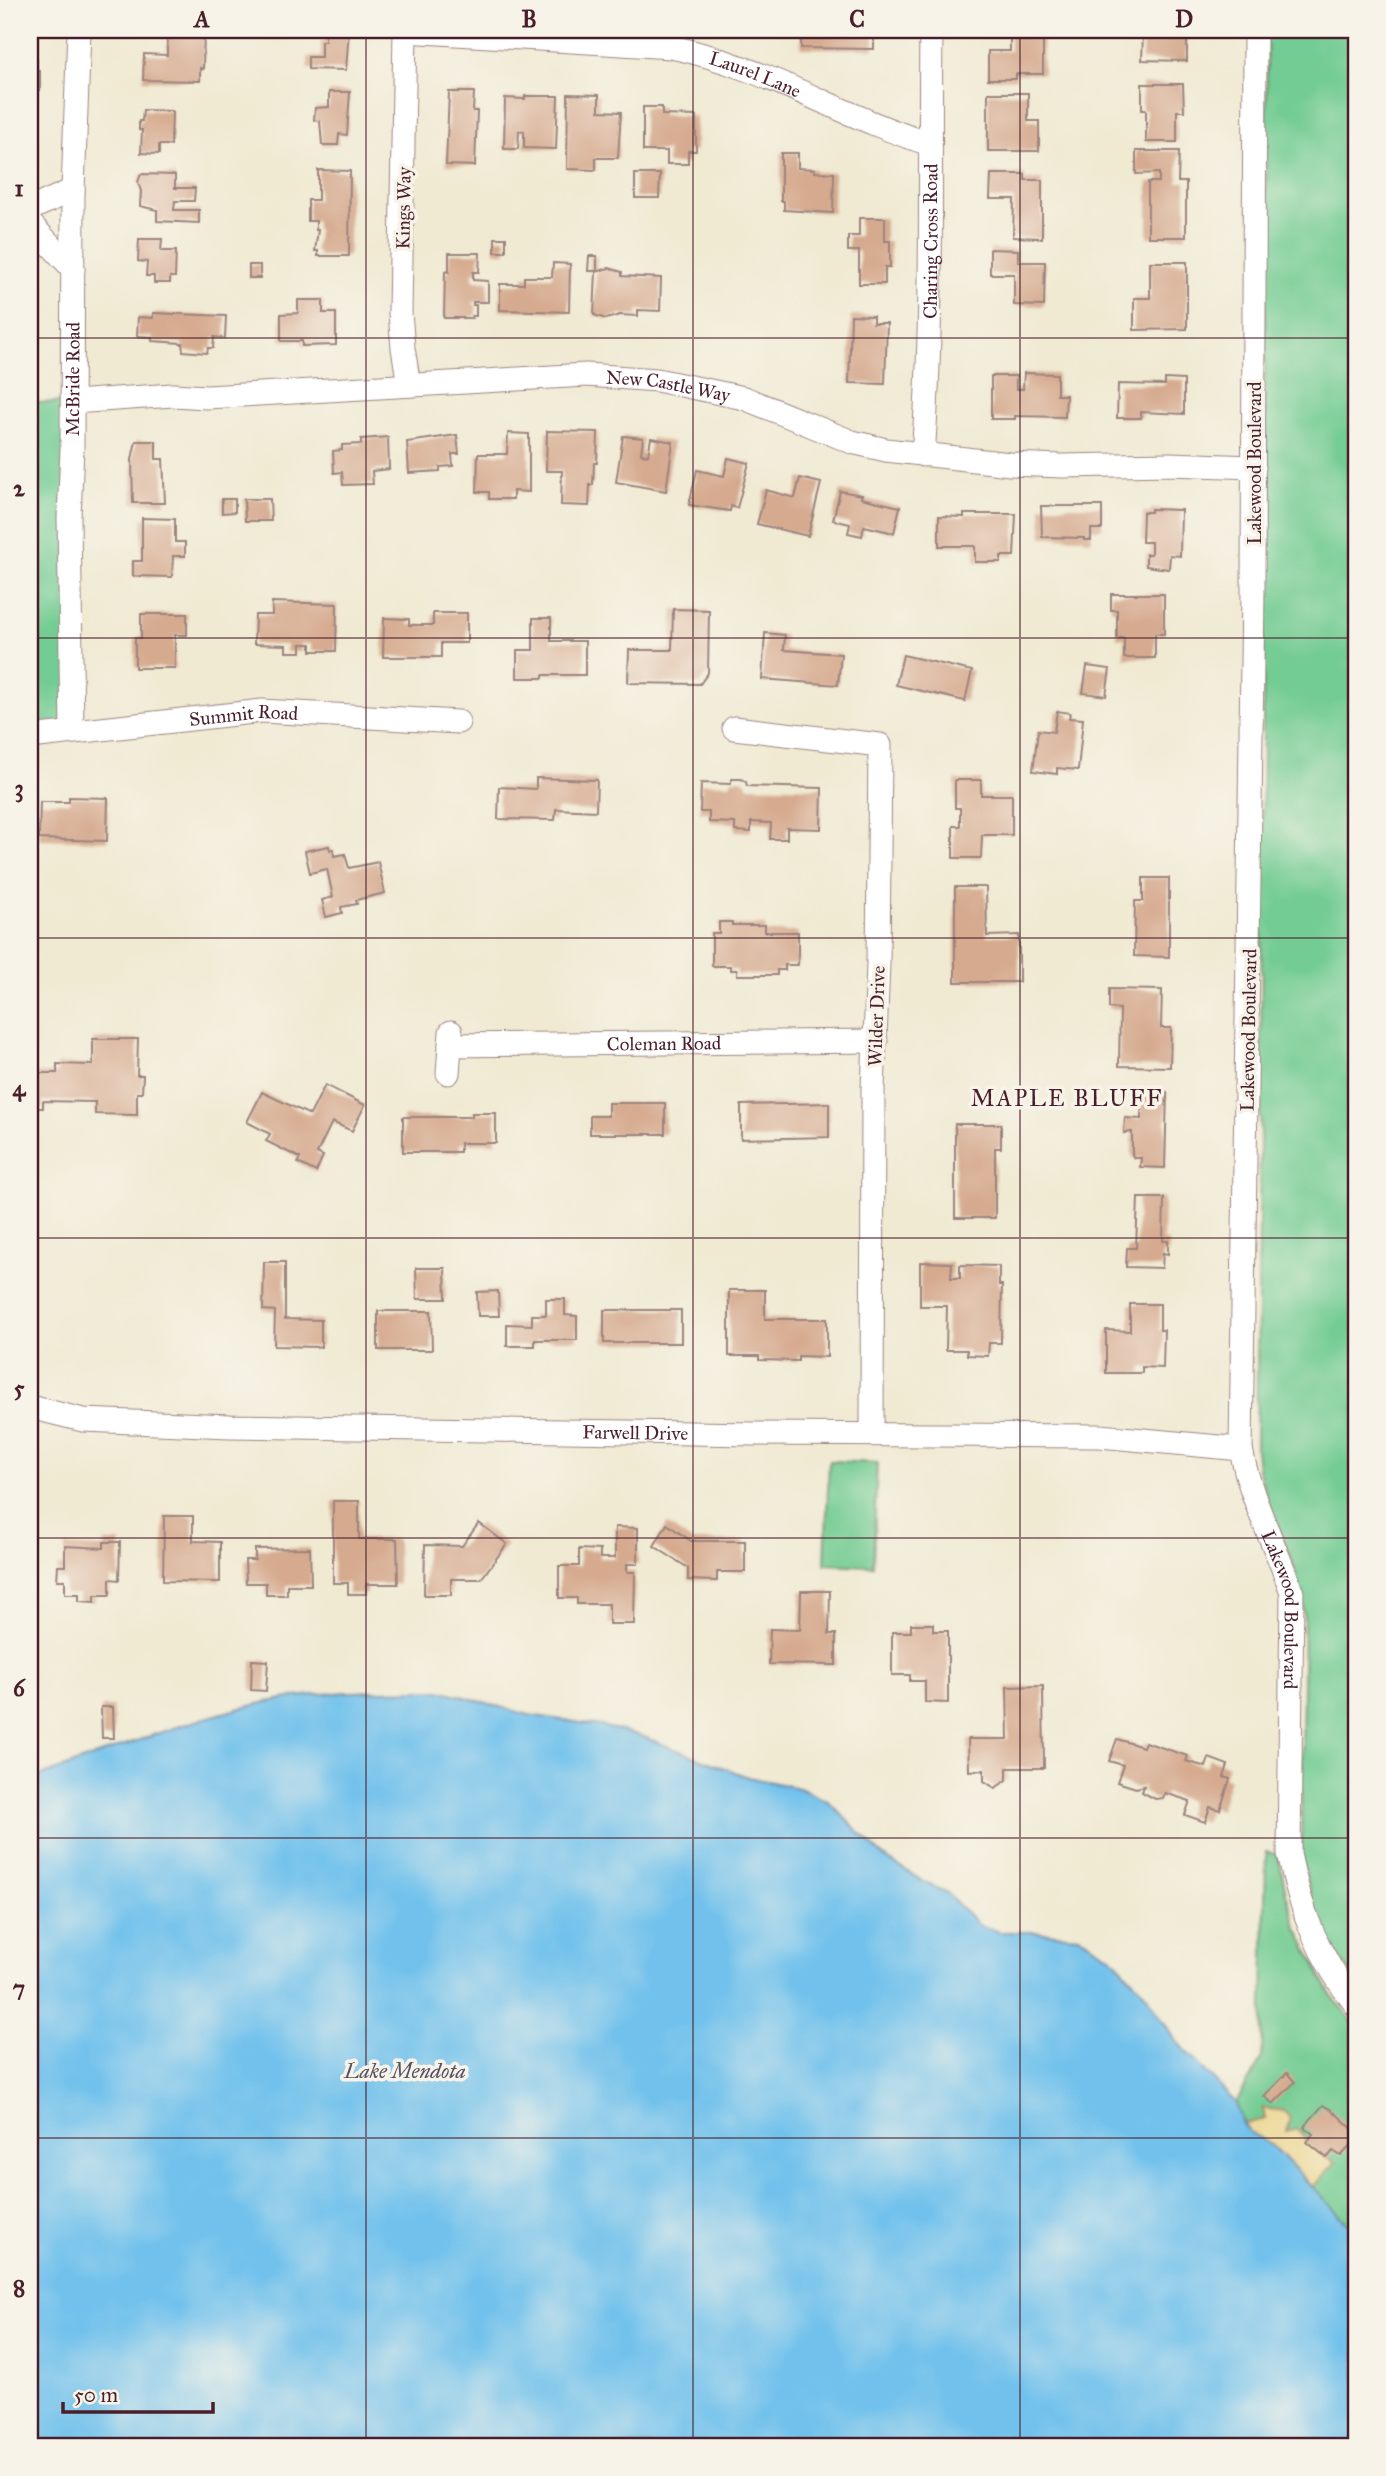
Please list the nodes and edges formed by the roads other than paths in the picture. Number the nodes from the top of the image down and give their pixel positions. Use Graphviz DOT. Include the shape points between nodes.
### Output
graph roads {
  1 [pos="79,30"];
  2 [pos="405,30"];
  3 [pos="931,30"];
  4 [pos="1255,30"];
  5 [pos="930,144"];
  6 [pos="73,190"];
  7 [pos="30,209"];
  8 [pos="30,223"];
  9 [pos="73,270"];
  10 [pos="409,386"];
  11 [pos="73,402"];
  12 [pos="923,455"];
  13 [pos="1254,467"];
  14 [pos="458,722"];
  15 [pos="734,728"];
  16 [pos="72,731"];
  17 [pos="30,737"];
  18 [pos="876,1041"];
  19 [pos="448,1073"];
  20 [pos="30,1407"];
  21 [pos="872,1434"];
  22 [pos="1241,1449"];
  23 [pos="1356,2005"];
  1 -- 6 [label="street, McBride Road"];
  2 -- 5 [label="street, Laurel Lane" via="685,50 761,75"];
  2 -- 10 [label="street, Kings Way" via="400,313"];
  3 -- 5 [label="street, Charing Cross Road"];
  4 -- 13 [label="street, Lakewood Boulevard"];
  5 -- 12 [label="street, Charing Cross Road" via="932,258"];
  6 -- 7 [label="street"];
  6 -- 9 [label="street, McBride Road"];
  8 -- 9 [label="street"];
  9 -- 11 [label="street, McBride Road"];
  10 -- 11 [label="street, New Castle Way"];
  10 -- 12 [label="street, New Castle Way" via="586,375 657,380 744,398 852,442"];
  11 -- 16 [label="street, McBride Road" via="69,517"];
  12 -- 13 [label="street, New Castle Way" via="1062,466"];
  13 -- 22 [label="street, Lakewood Boulevard"];
  14 -- 16 [label="street, Summit Road" via="261,711"];
  15 -- 18 [label="street, Wilder Drive" via="880,745"];
  16 -- 17 [label="street, Summit Road"];
  18 -- 19 [label="street, Coleman Road" via="450,1038"];
  18 -- 21 [label="street, Wilder Drive"];
  20 -- 21 [label="street, Farwell Drive" via="83,1420 230,1426"];
  21 -- 22 [label="street, Farwell Drive" via="1100,1436"];
  22 -- 23 [label="street, Lakewood Boulevard" via="1250,1486 1292,1593 1289,1854 1306,1921 1326,1962"];
}
